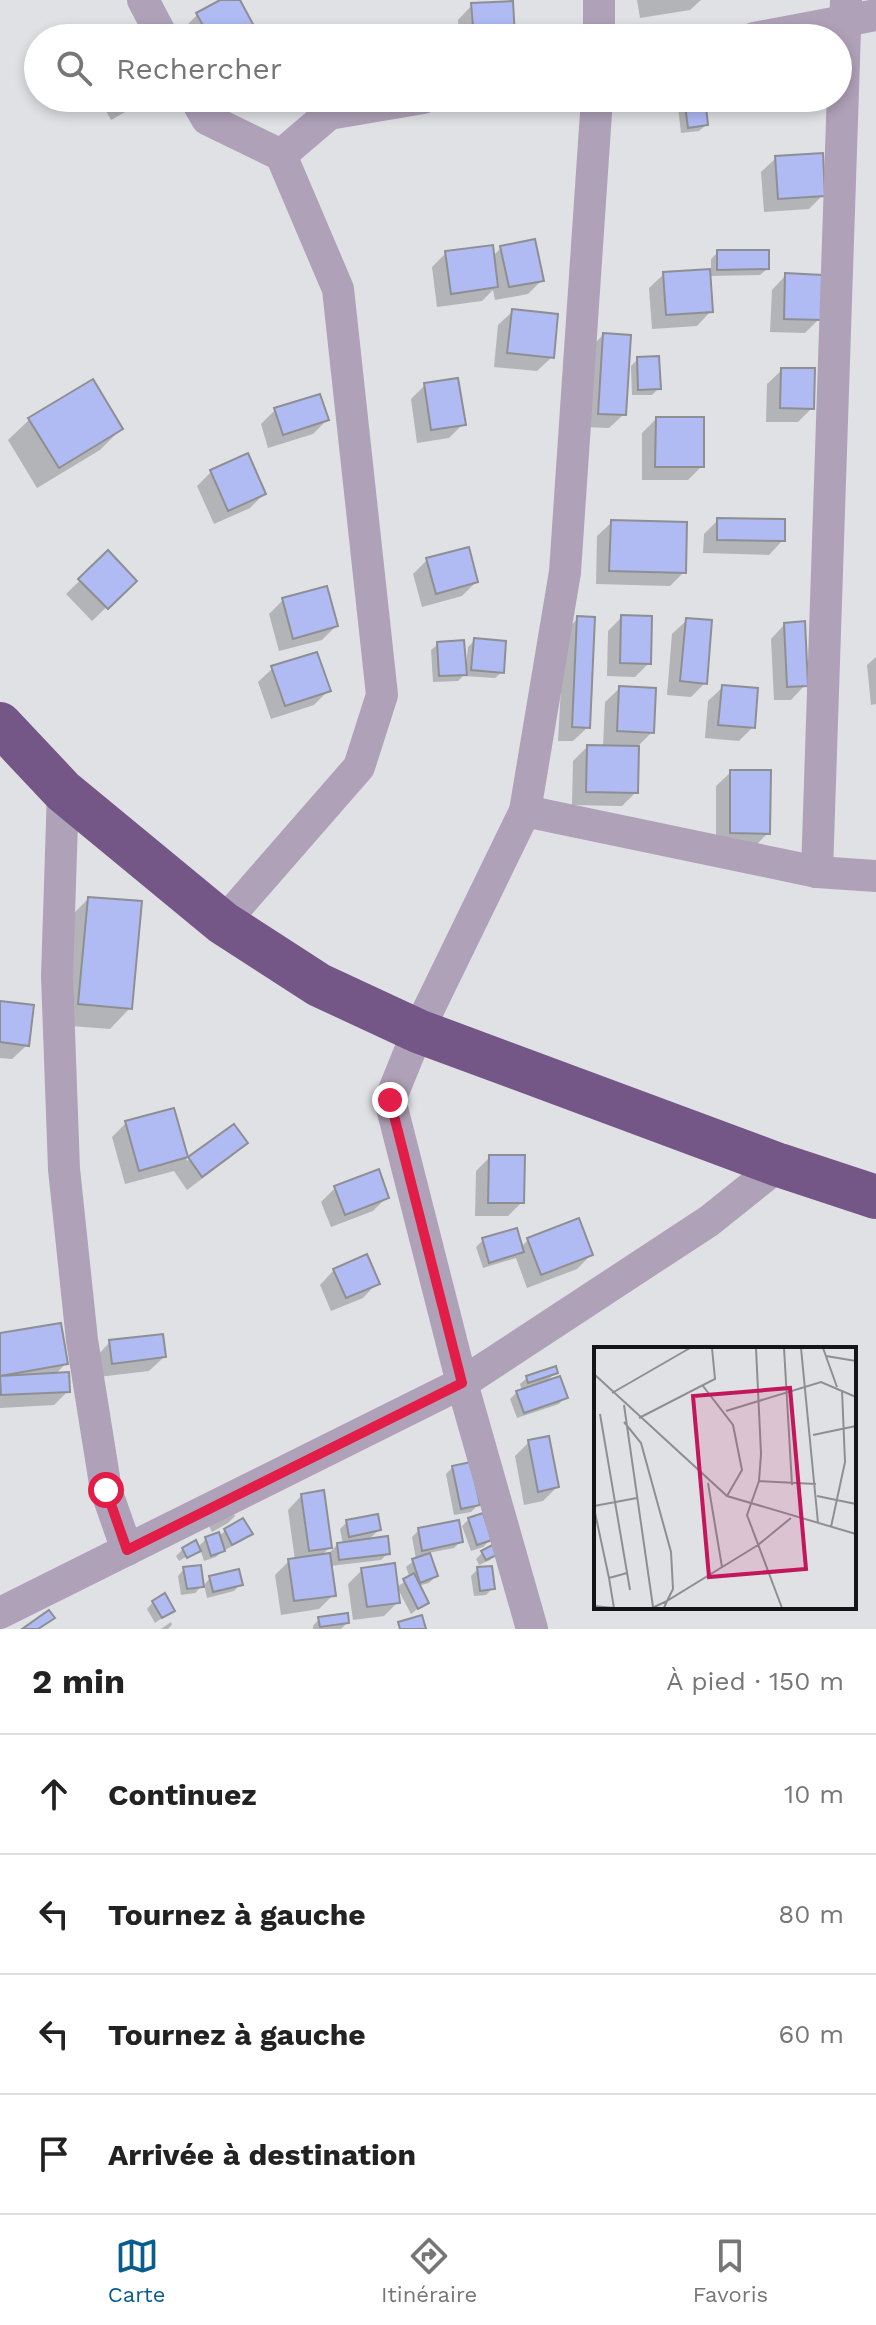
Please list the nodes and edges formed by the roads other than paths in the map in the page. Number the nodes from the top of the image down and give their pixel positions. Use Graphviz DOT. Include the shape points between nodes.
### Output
graph roads {
  1 [pos="143,0"];
  2 [pos="599,0"];
  3 [pos="856,12"];
  4 [pos="156,24"];
  5 [pos="599,24"];
  6 [pos="809,24"];
  7 [pos="852,100"];
  8 [pos="203,112"];
  9 [pos="341,112"];
  10 [pos="596,112"];
  11 [pos="851,112"];
  12 [pos="281,155"];
  13 [pos="0,724"];
  14 [pos="63,791"];
  15 [pos="525,811"];
  16 [pos="817,872"];
  17 [pos="876,876"];
  18 [pos="223,923"];
  19 [pos="418,1031"];
  20 [pos="779,1165"];
  21 [pos="876,1197"];
  22 [pos="462,1383"];
  23 [pos="127,1550"];
  24 [pos="0,1613"];
  25 [pos="532,1629"];
  1 -- 4 [label="street"];
  2 -- 5 [label="street"];
  3 -- 6 [label="street"];
  3 -- 7 [label="street"];
  8 -- 12 [label="street" via="207,119"];
  9 -- 12 [label="street" via="329,114"];
  10 -- 15 [label="street" via="565,572"];
  11 -- 16 [label="street"];
  12 -- 18 [label="street" via="338,289 382,695 359,767"];
  13 -- 14 [label="highway"];
  14 -- 18 [label="highway"];
  14 -- 23 [label="street" via="57,976 64,1169 82,1340 106,1490"];
  15 -- 16 [label="street"];
  15 -- 19 [label="street"];
  16 -- 17 [label="street"];
  18 -- 19 [label="highway" via="319,985"];
  19 -- 20 [label="highway"];
  19 -- 22 [label="street" via="390,1100"];
  20 -- 21 [label="highway"];
  20 -- 22 [label="street" via="709,1221"];
  22 -- 23 [label="street"];
  22 -- 25 [label="street"];
  23 -- 24 [label="street"];
}
